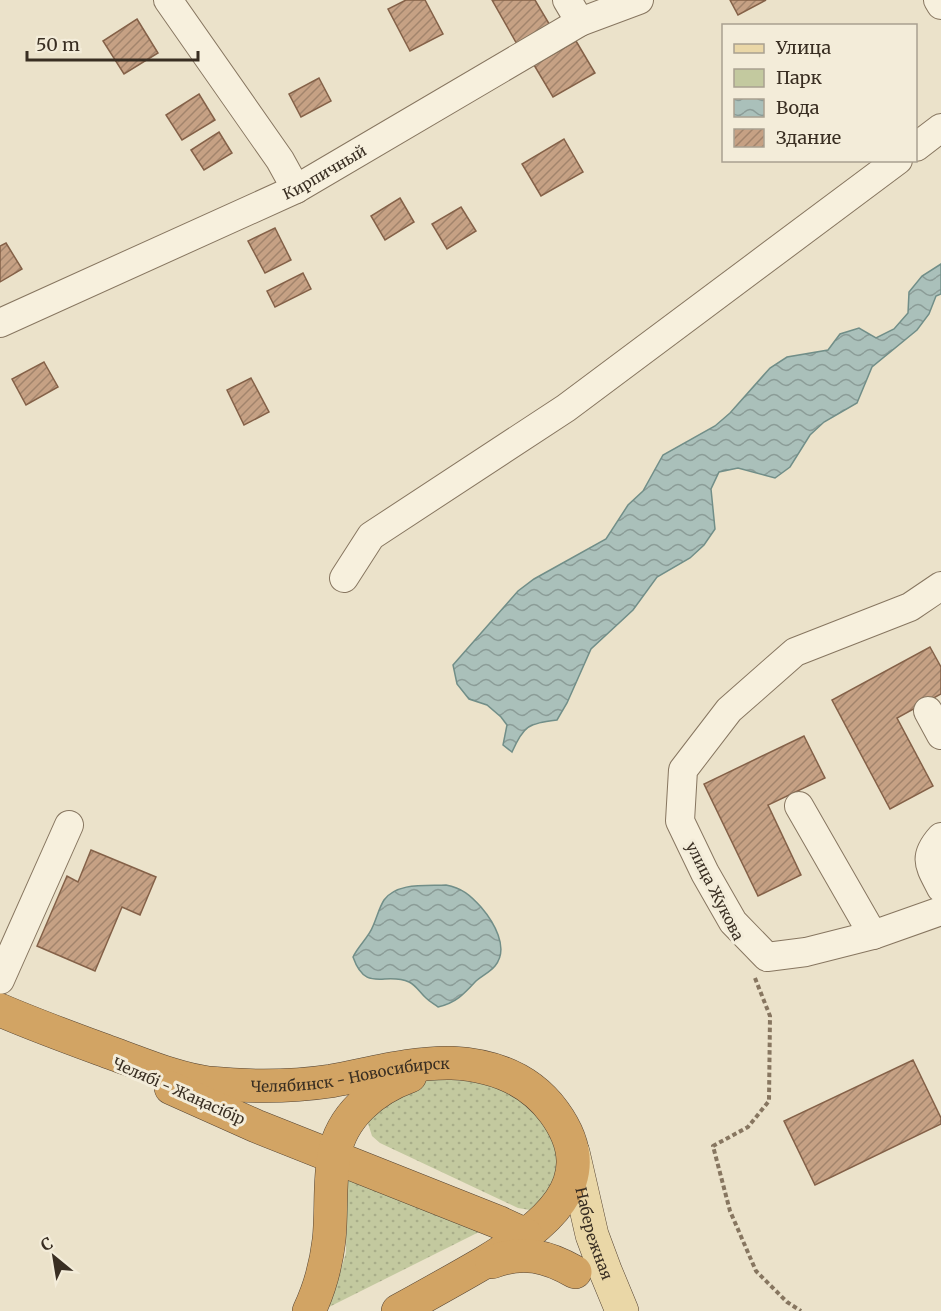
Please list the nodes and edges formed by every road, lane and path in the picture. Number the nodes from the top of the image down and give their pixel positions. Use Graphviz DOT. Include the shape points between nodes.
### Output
graph roads {
  1 [pos="168,0"];
  2 [pos="639,0"];
  3 [pos="938,0"];
  4 [pos="941,5"];
  5 [pos="573,11"];
  6 [pos="941,128"];
  7 [pos="917,146"];
  8 [pos="895,162"];
  9 [pos="297,189"];
  10 [pos="0,323"];
  11 [pos="344,578"];
  12 [pos="937,597"];
  13 [pos="798,806"];
  14 [pos="69,825"];
  15 [pos="941,837"];
  16 [pos="941,888"];
  17 [pos="941,911"];
  18 [pos="873,935"];
  19 [pos="754,974"];
  20 [pos="0,980"];
  21 [pos="12,1016"];
  22 [pos="451,1063"];
  23 [pos="368,1099"];
  24 [pos="573,1152"];
  25 [pos="334,1157"];
  26 [pos="402,1184"];
  27 [pos="526,1235"];
  28 [pos="575,1272"];
  29 [pos="463,1275"];
  30 [pos="309,1311"];
  31 [pos="398,1311"];
  32 [pos="614,1311"];
  33 [pos="622,1311"];
  34 [pos="801,1311"];
  1 -- 9 [label="street"];
  2 -- 5 [label="street, Кирпичный"];
  3 -- 4 [label="street"];
  5 -- 9 [label="street, Кирпичный"];
  6 -- 7 [label="street"];
  8 -- 11 [label="street" via="566,408 371,536"];
  9 -- 10 [label="street, Кирпичный"];
  12 -- 18 [label="street, улица Жукова" via="795,652 729,710 683,770 680,821 733,922 767,957 806,952"];
  13 -- 18 [label="street"];
  14 -- 20 [label="street"];
  15 -- 16 [label="street" via="928,856"];
  17 -- 18 [label="street"];
  19 -- 34 [label="path" via="770,1016 769,1101 748,1127 713,1146 730,1211 756,1271"];
  21 -- 22 [label="highway, Челябинск - Новосибирск" via="162,1071 207,1082 298,1084"];
  21 -- 25 [label="highway, Челябі - Жаңасібір"];
  22 -- 23 [label="highway" via="399,1080"];
  22 -- 24 [label="highway, Челябинск - Новосибирск" via="491,1069 523,1082 541,1095 566,1131"];
  23 -- 25 [label="highway" via="347,1124"];
  23 -- 26 [label="highway" via="359,1122 363,1147 376,1167"];
  24 -- 27 [label="highway, Челябинск - Новосибирск" via="573,1172 562,1200"];
  24 -- 33 [label="main road, Набережная" via="592,1234"];
  25 -- 26 [label="highway"];
  25 -- 30 [label="highway" via="325,1269"];
  26 -- 27 [label="highway"];
  27 -- 28 [label="main road, Набережная"];
  27 -- 29 [label="highway, Челябинск - Новосибирск"];
  28 -- 29 [label="highway" via="552,1260 522,1255"];
  28 -- 32 [label="main road, Набережная"];
  29 -- 31 [label="highway, Челябинск - Новосибирск"];
}
